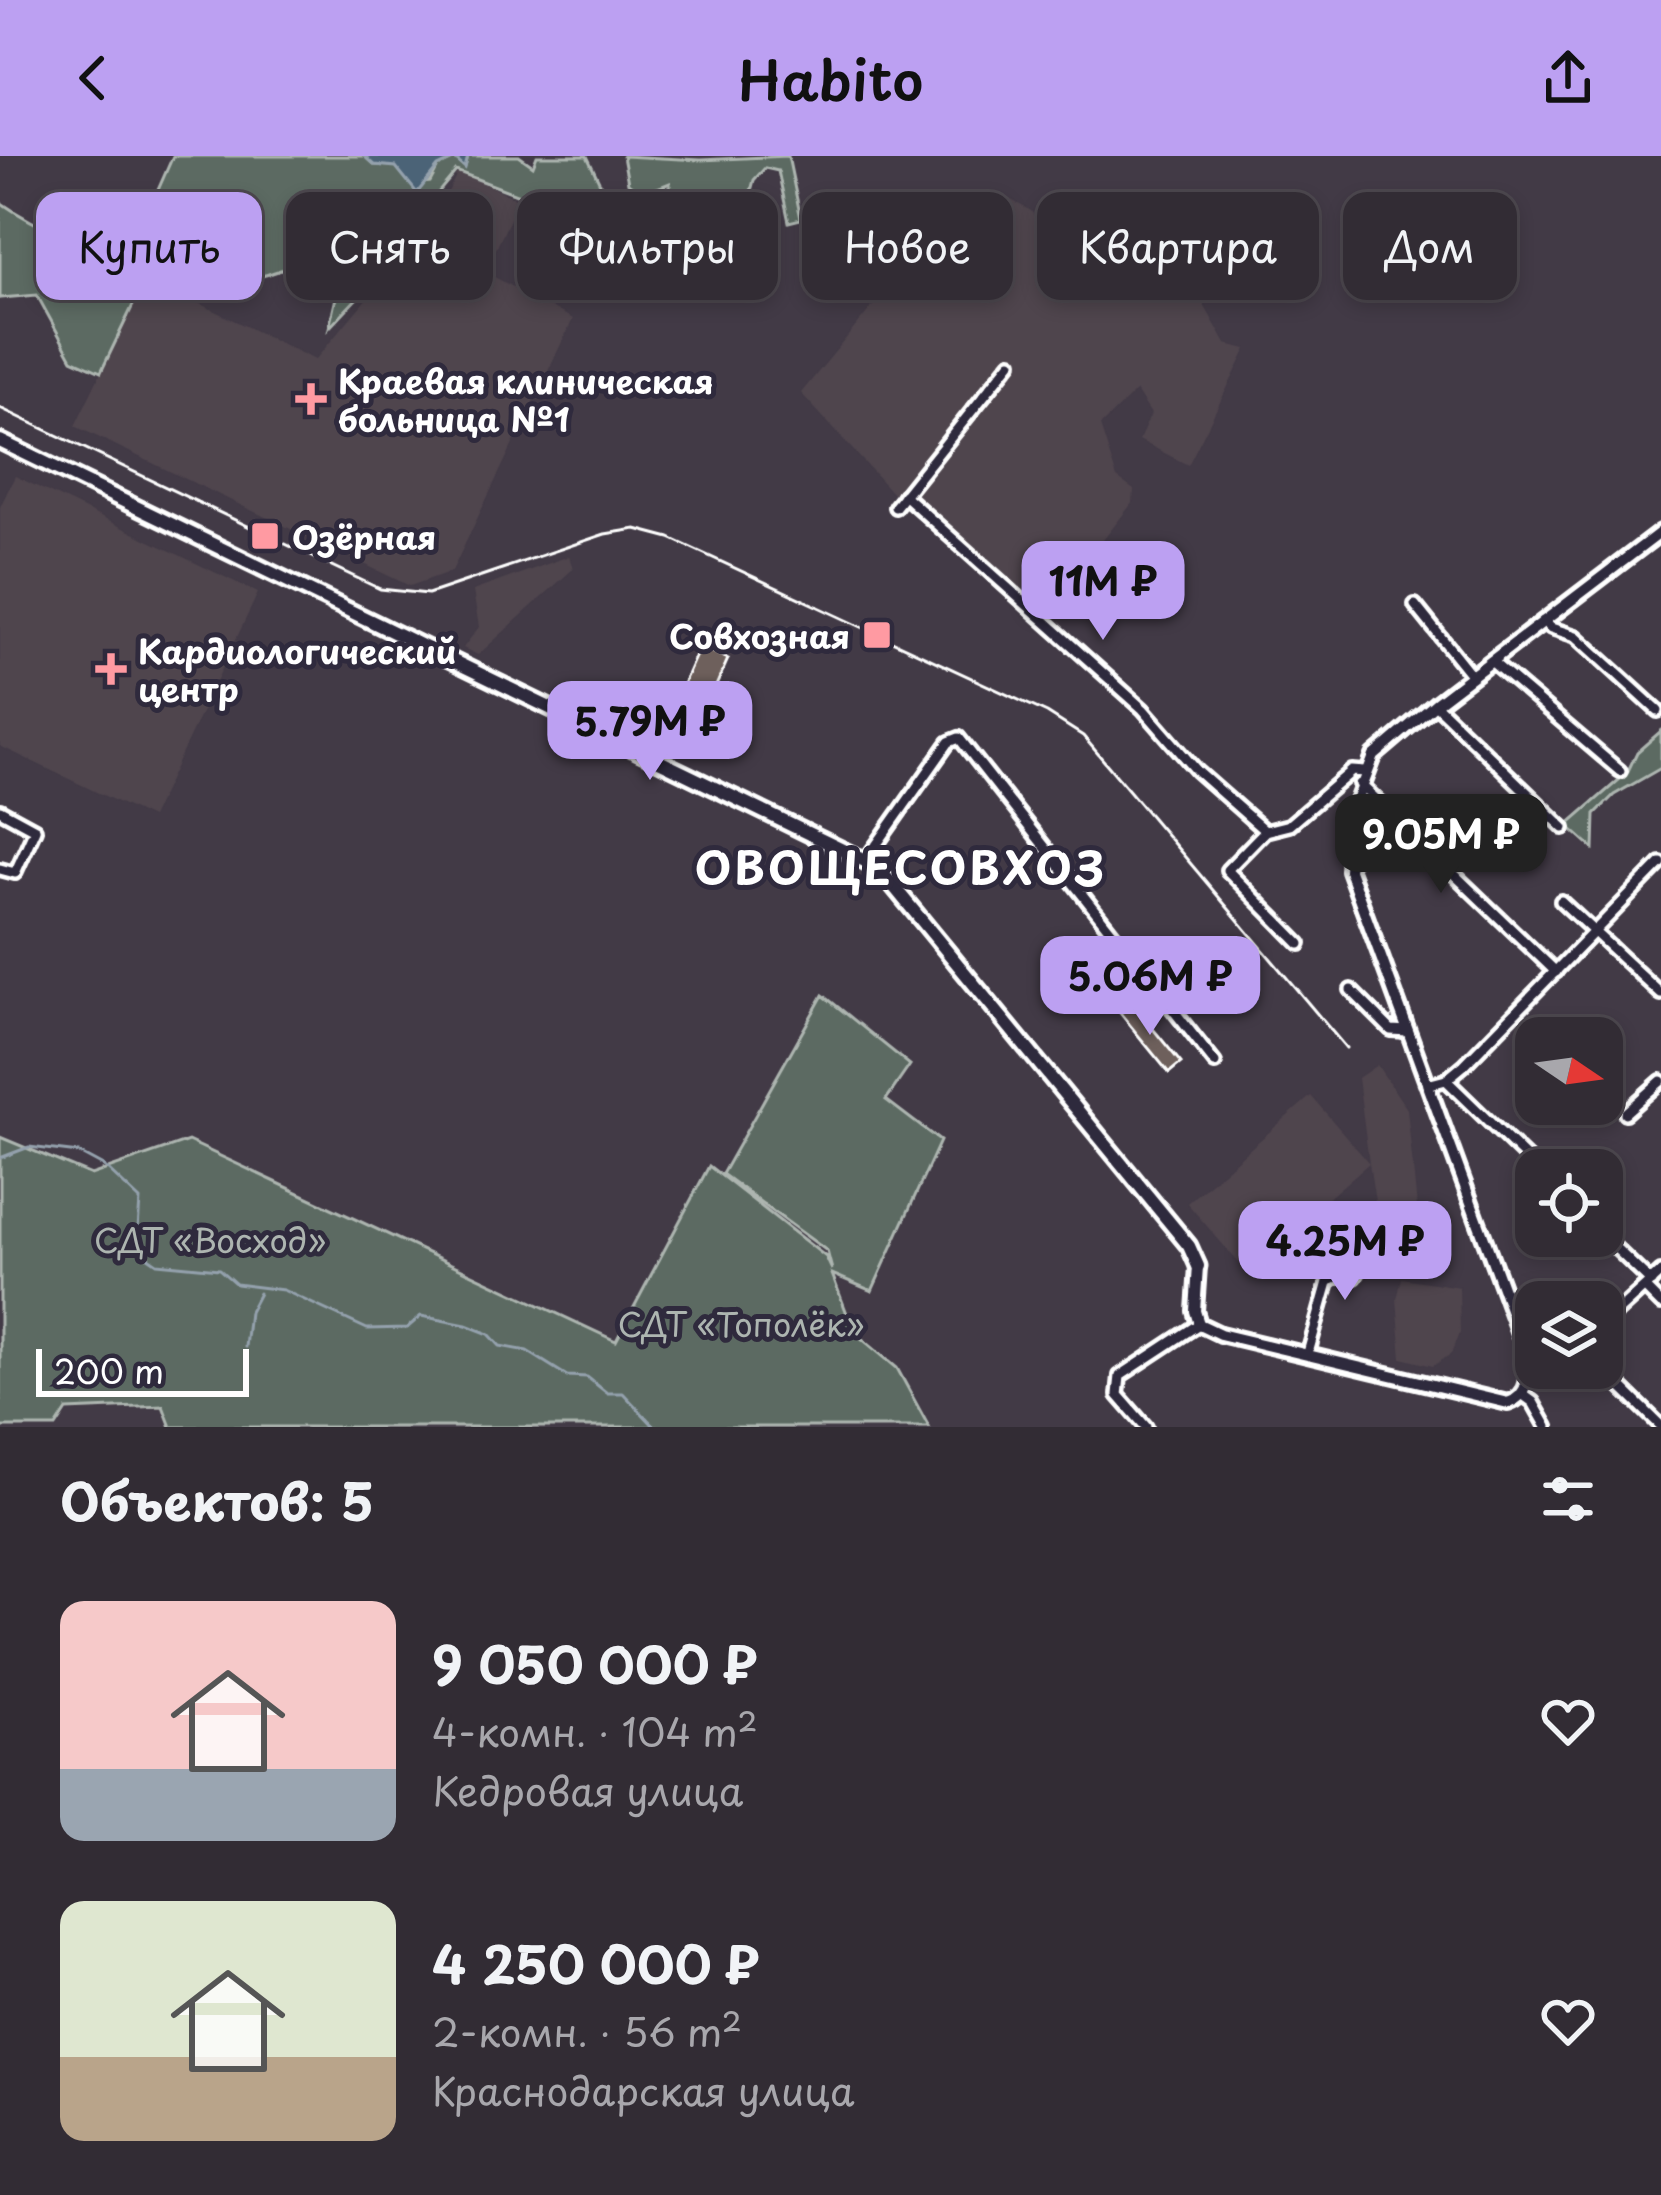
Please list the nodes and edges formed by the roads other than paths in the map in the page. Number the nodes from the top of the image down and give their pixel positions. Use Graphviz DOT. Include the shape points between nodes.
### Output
graph roads {
  1 [pos="1010,362"];
  2 [pos="0,441"];
  3 [pos="904,496"];
  4 [pos="895,507"];
  5 [pos="1661,532"];
  6 [pos="1415,605"];
  7 [pos="1543,621"];
  8 [pos="1491,661"];
  9 [pos="1472,676"];
  10 [pos="1435,704"];
  11 [pos="1658,711"];
  12 [pos="1620,771"];
  13 [pos="1363,778"];
  14 [pos="0,810"];
  15 [pos="1564,828"];
  16 [pos="1265,831"];
  17 [pos="865,861"];
  18 [pos="1661,862"];
  19 [pos="0,869"];
  20 [pos="1561,901"];
  21 [pos="1594,933"];
  22 [pos="1300,944"];
  23 [pos="1556,972"];
  24 [pos="1351,990"];
  25 [pos="1661,994"];
  26 [pos="1408,1031"];
  27 [pos="1215,1063"];
  28 [pos="1446,1080"];
  29 [pos="1661,1081"];
  30 [pos="1427,1085"];
  31 [pos="1625,1113"];
  32 [pos="1518,1149"];
  33 [pos="1622,1257"];
  34 [pos="1364,1263"];
  35 [pos="1198,1266"];
  36 [pos="1661,1273"];
  37 [pos="1648,1285"];
  38 [pos="1661,1304"];
  39 [pos="1623,1307"];
  40 [pos="1515,1322"];
  41 [pos="1199,1324"];
  42 [pos="1308,1353"];
  43 [pos="1524,1389"];
  44 [pos="1623,1389"];
  45 [pos="1522,1394"];
  46 [pos="1661,1426"];
  47 [pos="1146,1427"];
  48 [pos="1547,1427"];
  1 -- 3 [label="street"];
  2 -- 17 [label="main road"];
  3 -- 4 [label="street"];
  3 -- 16 [label="street" via="1143,709"];
  5 -- 7 [label="street"];
  6 -- 9 [label="street"];
  7 -- 8 [label="street"];
  7 -- 11 [label="street" via="1576,636"];
  8 -- 9 [label="street"];
  8 -- 12 [label="street"];
  9 -- 10 [label="street"];
  10 -- 13 [label="street" via="1375,756"];
  10 -- 15 [label="street"];
  13 -- 16 [label="street" via="1352,771 1289,825"];
  13 -- 23 [label="street"];
  13 -- 26 [label="street" via="1349,870"];
  14 -- 19 [label="street" via="34,826 16,871"];
  16 -- 22 [label="street" via="1227,870"];
  17 -- 27 [label="street" via="959,738"];
  17 -- 35 [label="main road" via="1190,1246"];
  18 -- 21 [label="street"];
  20 -- 21 [label="street"];
  21 -- 23 [label="street"];
  21 -- 25 [label="street"];
  23 -- 28 [label="street"];
  24 -- 26 [label="street" via="1391,1030"];
  26 -- 30 [label="street"];
  28 -- 30 [label="street"];
  28 -- 32 [label="street"];
  29 -- 31 [label="street"];
  30 -- 40 [label="street"];
  33 -- 37 [label="street"];
  34 -- 42 [label="street" via="1355,1277 1328,1282"];
  35 -- 41 [label="street"];
  36 -- 37 [label="street"];
  37 -- 38 [label="street"];
  37 -- 39 [label="street"];
  41 -- 42 [label="street"];
  41 -- 47 [label="street" via="1120,1376 1118,1395"];
  42 -- 45 [label="street" via="1508,1403"];
  43 -- 45 [label="street"];
  44 -- 46 [label="street"];
  45 -- 48 [label="street"];
}
